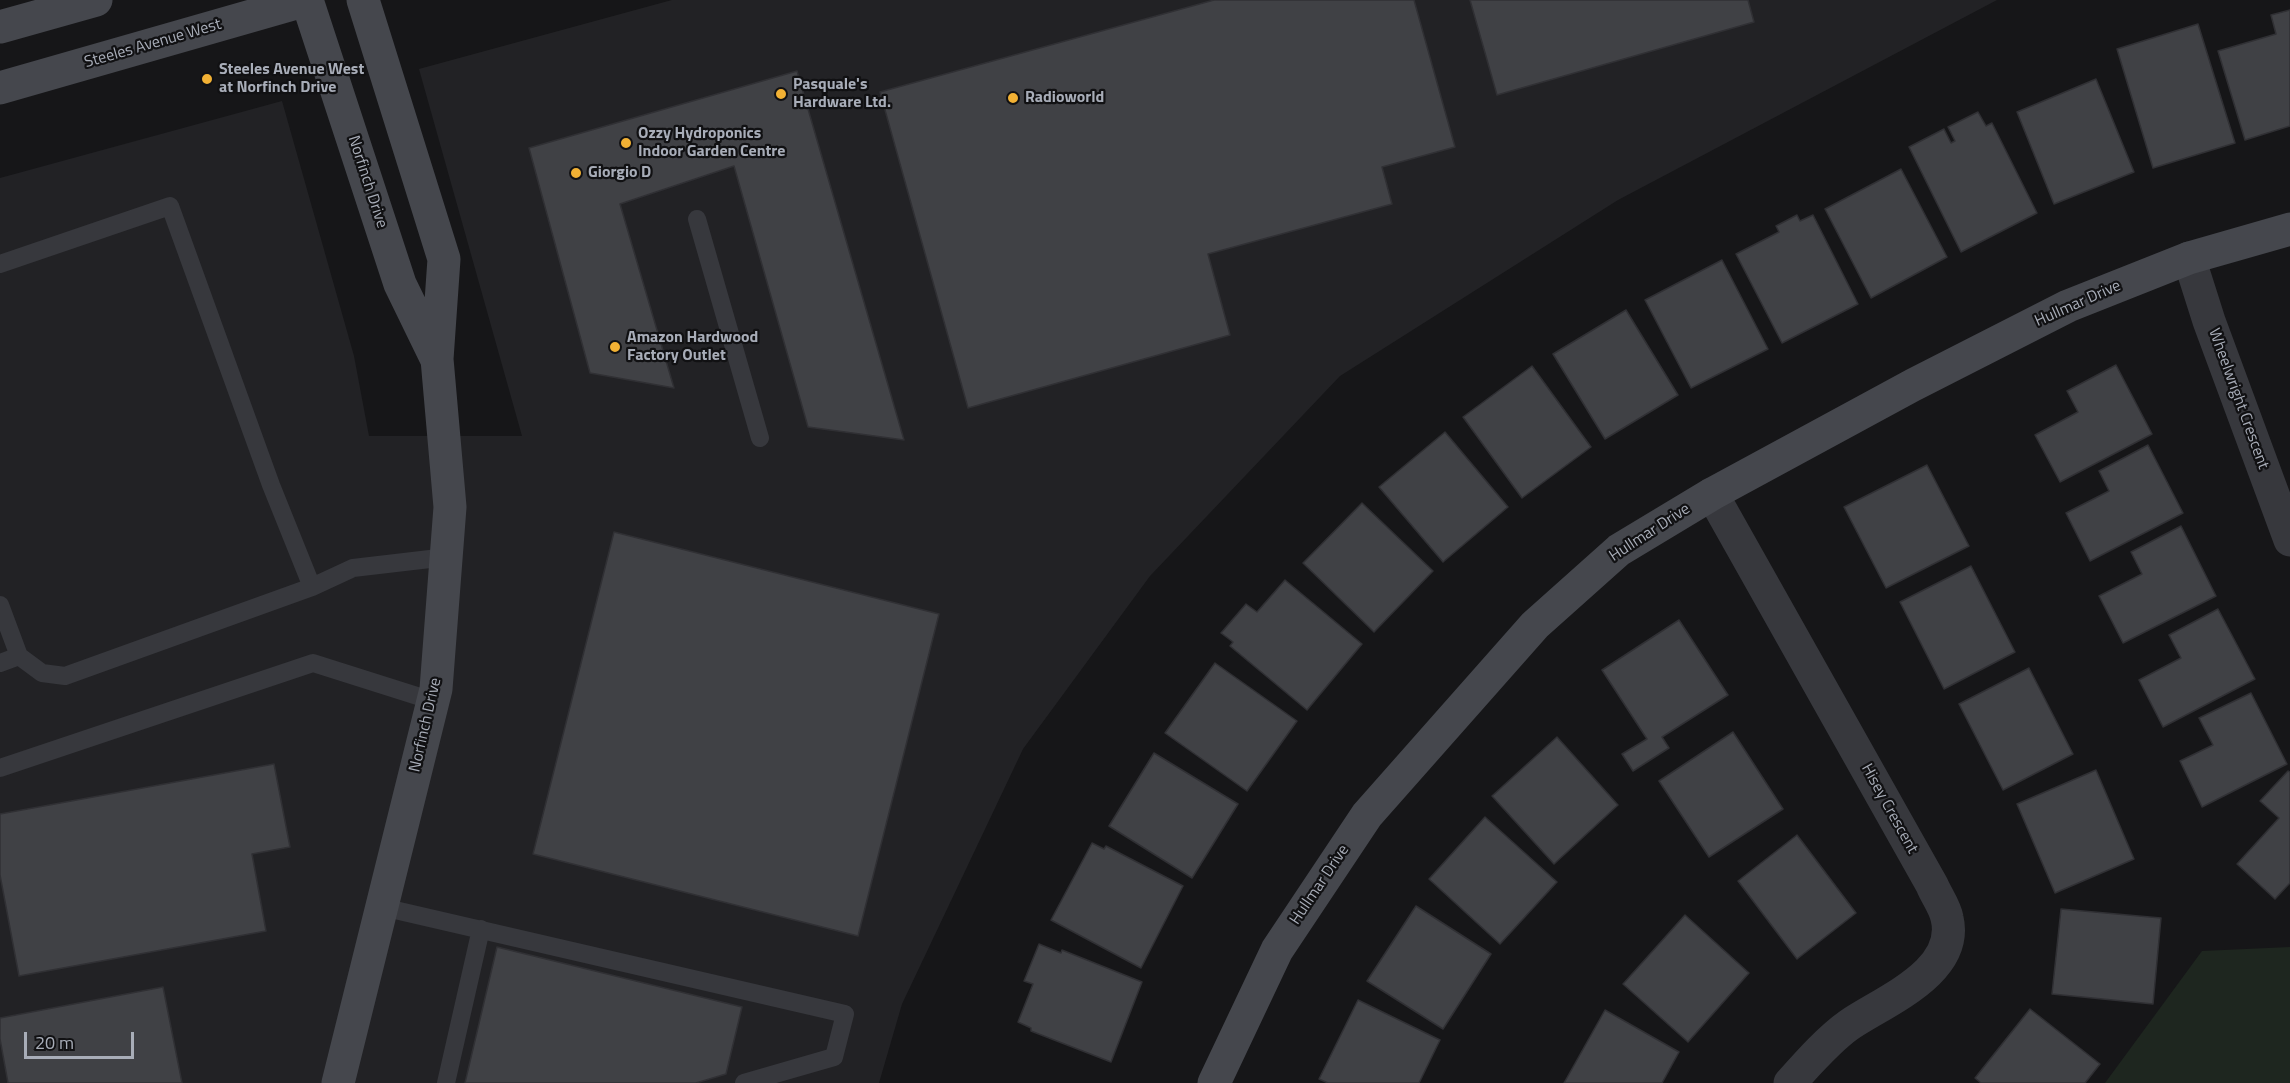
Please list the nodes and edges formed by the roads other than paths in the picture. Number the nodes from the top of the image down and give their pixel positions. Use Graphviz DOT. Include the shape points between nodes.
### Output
graph roads {
  1 [pos="96,0"];
  2 [pos="307,0"];
  3 [pos="363,0"];
  4 [pos="0,27"];
  5 [pos="0,88"];
  6 [pos="697,219"];
  7 [pos="2290,228"];
  8 [pos="2189,258"];
  9 [pos="0,264"];
  10 [pos="437,359"];
  11 [pos="760,438"];
  12 [pos="1712,494"];
  13 [pos="2290,540"];
  14 [pos="447,557"];
  15 [pos="312,587"];
  16 [pos="0,605"];
  17 [pos="20,656"];
  18 [pos="0,663"];
  19 [pos="433,701"];
  20 [pos="0,768"];
  21 [pos="382,907"];
  22 [pos="481,929"];
  23 [pos="338,1083"];
  24 [pos="446,1083"];
  25 [pos="744,1083"];
  26 [pos="1214,1083"];
  27 [pos="1790,1083"];
  1 -- 4 [label="street"];
  2 -- 5 [label="street, Steeles Avenue West"];
  2 -- 10 [label="street, Norfinch Drive" via="399,284"];
  3 -- 10 [label="street, Norfinch Drive" via="444,259"];
  6 -- 11 [label="lane"];
  7 -- 8 [label="street, Hullmar Drive"];
  8 -- 12 [label="street, Hullmar Drive" via="2068,306"];
  8 -- 13 [label="street, Wheelwright Crescent"];
  9 -- 15 [label="lane" via="170,206"];
  10 -- 14 [label="street, Norfinch Drive" via="450,507"];
  12 -- 26 [label="street, Hullmar Drive" via="1619,550 1535,625 1367,815 1277,950"];
  12 -- 27 [label="street, Hisey Crescent" via="1947,918 1947,940 1930,973 1847,1026"];
  14 -- 15 [label="lane" via="353,568"];
  14 -- 19 [label="street, Norfinch Drive"];
  15 -- 17 [label="lane" via="65,676 42,673"];
  16 -- 17 [label="lane"];
  17 -- 18 [label="lane"];
  19 -- 20 [label="lane" via="313,663"];
  19 -- 21 [label="street, Norfinch Drive"];
  21 -- 22 [label="lane"];
  21 -- 23 [label="street, Norfinch Drive"];
  22 -- 24 [label="lane"];
  22 -- 25 [label="lane" via="845,1014 834,1057"];
}
